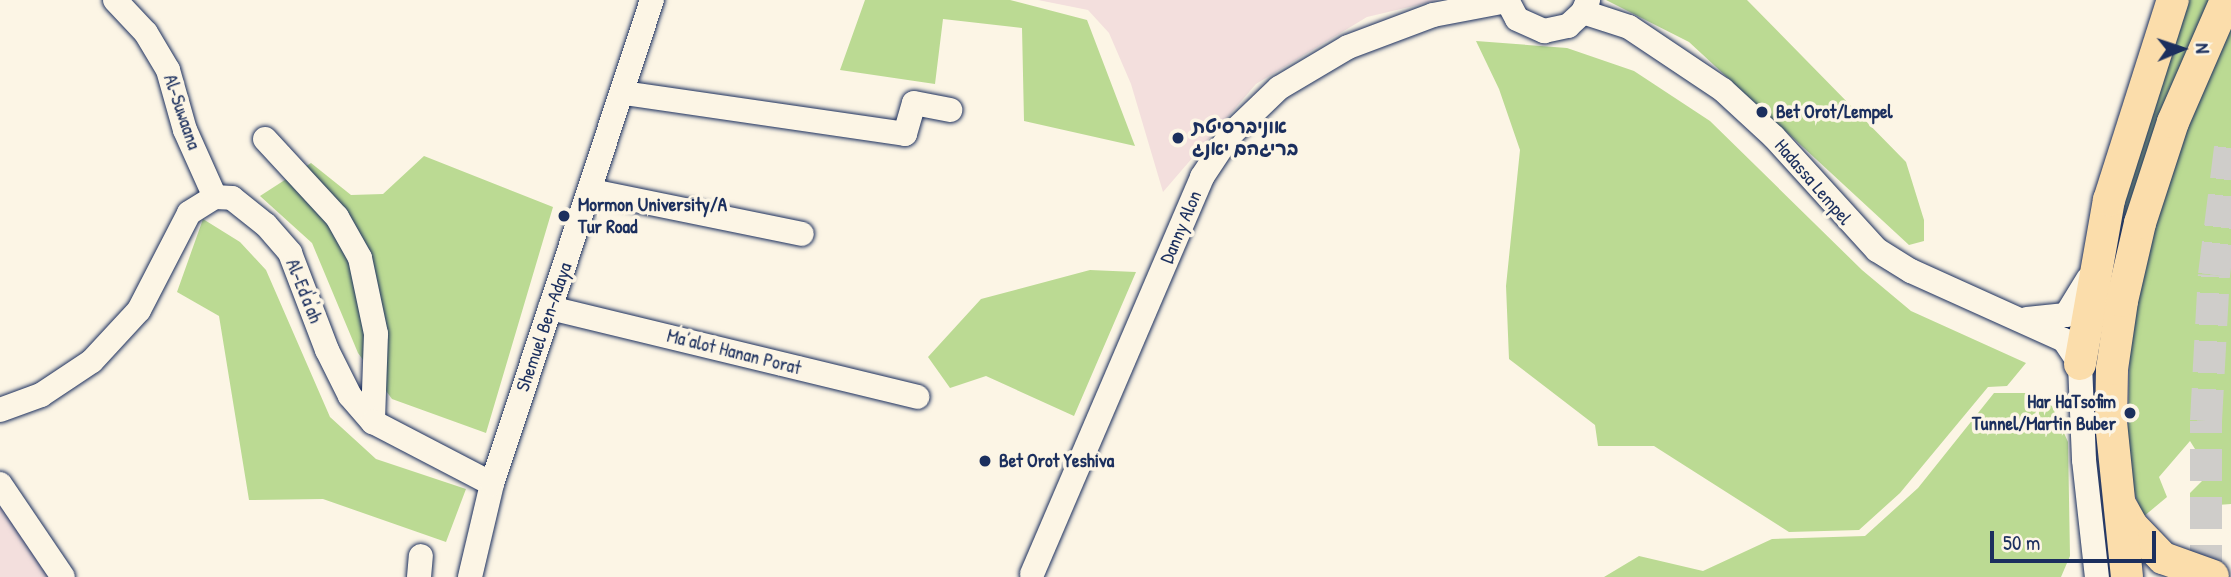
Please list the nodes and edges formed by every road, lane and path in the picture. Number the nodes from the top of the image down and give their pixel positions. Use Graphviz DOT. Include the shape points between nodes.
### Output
graph roads {
  1 [pos="115,0"];
  2 [pos="652,0"];
  3 [pos="1507,0"];
  4 [pos="2174,0"];
  5 [pos="2226,0"];
  6 [pos="1586,6"];
  7 [pos="624,93"];
  8 [pos="950,110"];
  9 [pos="265,139"];
  10 [pos="591,191"];
  11 [pos="215,197"];
  12 [pos="802,234"];
  13 [pos="2094,266"];
  14 [pos="550,307"];
  15 [pos="2016,320"];
  16 [pos="2080,363"];
  17 [pos="918,397"];
  18 [pos="0,410"];
  19 [pos="373,422"];
  20 [pos="0,484"];
  21 [pos="492,484"];
  22 [pos="2115,492"];
  23 [pos="2091,535"];
  24 [pos="1032,574"];
  25 [pos="2214,576"];
  26 [pos="63,577"];
  27 [pos="470,577"];
  28 [pos="2081,577"];
  29 [pos="2097,577"];
  30 [pos="2127,577"];
  1 -- 11 [label="street, Al-Suwaana" via="146,33 168,70 185,130"];
  2 -- 7 [label="street, Shemuel Ben-Adaya"];
  3 -- 6 [label="street" via="1517,19 1544,31 1568,26"];
  3 -- 24 [label="street, Danny Alon" via="1433,15 1348,47 1279,88 1230,135 1202,177"];
  4 -- 13 [label="main road" via="2128,132"];
  5 -- 22 [label="main road" via="2173,122 2140,223 2122,301 2112,369"];
  6 -- 15 [label="street, Hadassa Lempel" via="1629,27 1723,90 1774,137 1877,250"];
  7 -- 8 [label="street" via="905,134 914,103"];
  7 -- 10 [label="street, Shemuel Ben-Adaya"];
  9 -- 19 [label="street" via="337,216 360,258 376,334"];
  10 -- 12 [label="street"];
  10 -- 14 [label="street, Shemuel Ben-Adaya"];
  11 -- 18 [label="street" via="190,213 175,234 160,275 120,334 64,382"];
  11 -- 19 [label="street, Al-Ed'a'ah" via="244,204 290,253 327,350 350,396"];
  13 -- 15 [label="street" via="2066,315"];
  13 -- 16 [label="main road"];
  14 -- 17 [label="street, Ma’alot Hanan Porat"];
  14 -- 21 [label="street, Shemuel Ben-Adaya"];
  15 -- 16 [label="street, Hadassa Lempel" via="2064,340"];
  16 -- 23 [label="street"];
  19 -- 21 [label="street, Al-Ed'a'ah"];
  20 -- 26 [label="street"];
  21 -- 27 [label="street, Shemuel Ben-Adaya"];
  22 -- 25 [label="main road" via="2132,526 2153,550 2175,565"];
  22 -- 30 [label="main road"];
  23 -- 28 [label="street"];
  23 -- 29 [label="street"];
}
